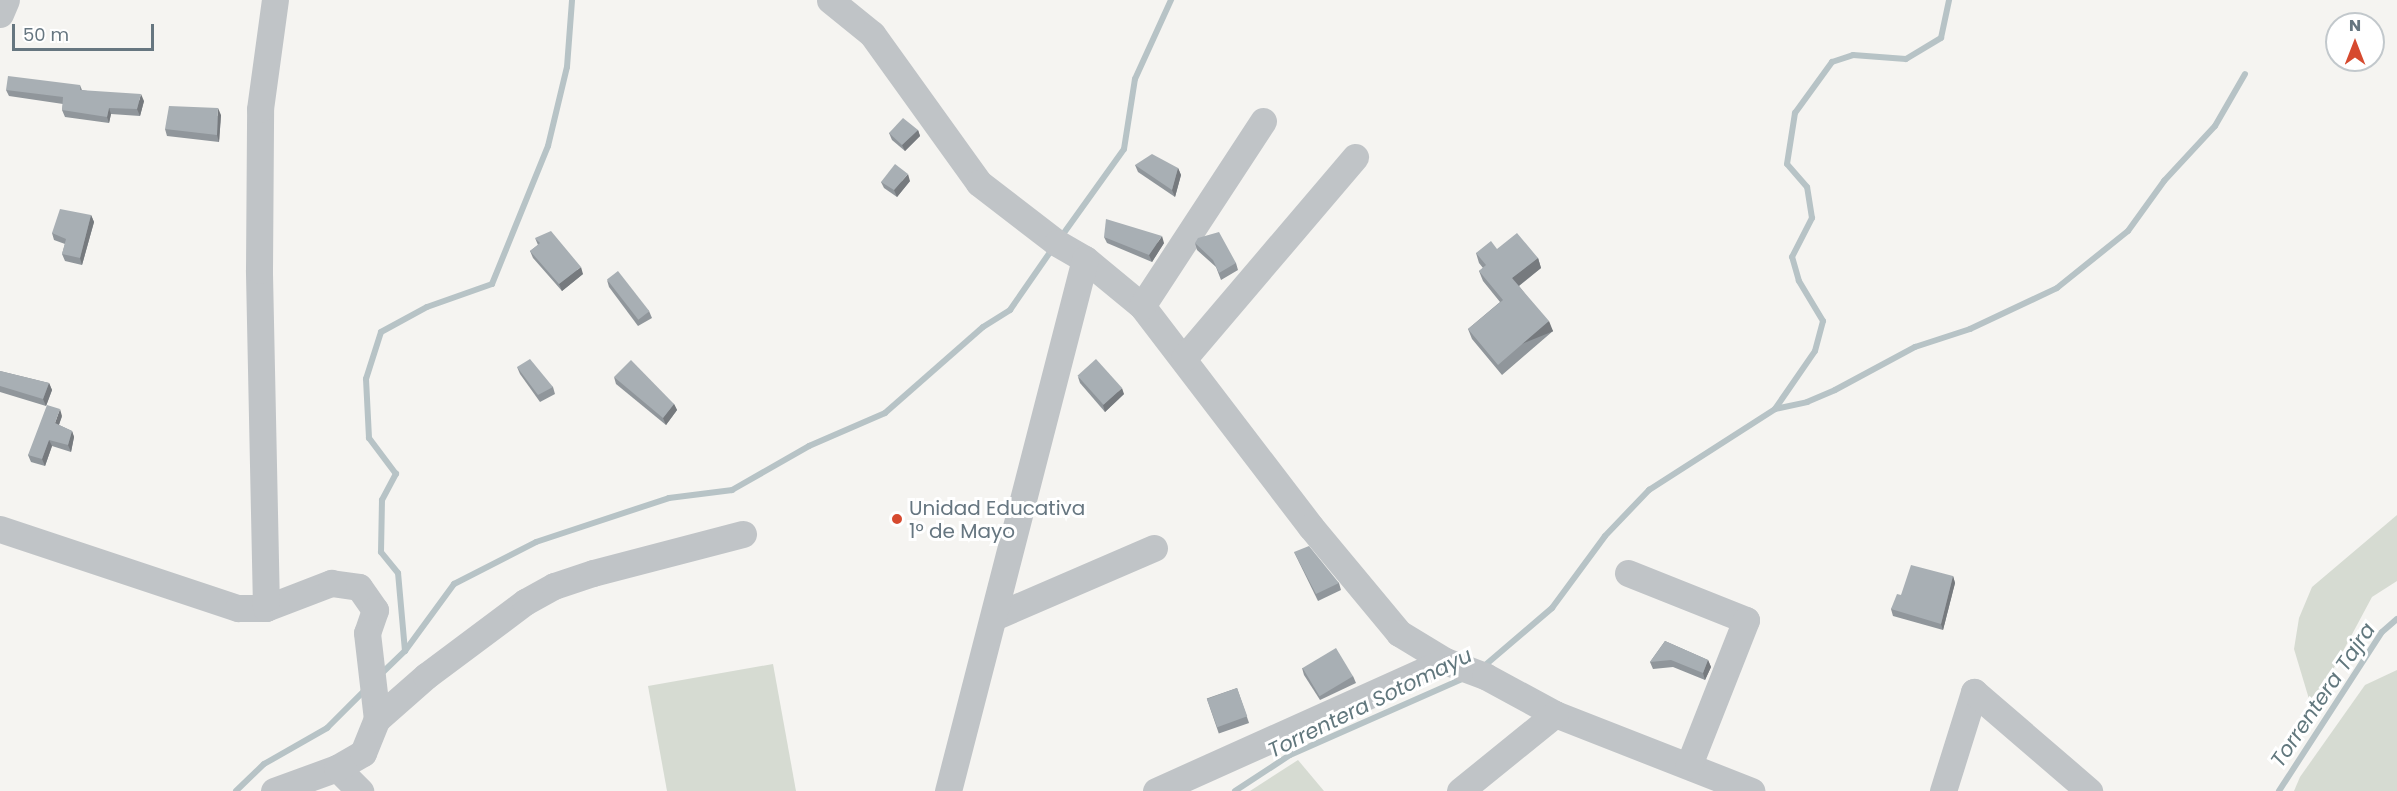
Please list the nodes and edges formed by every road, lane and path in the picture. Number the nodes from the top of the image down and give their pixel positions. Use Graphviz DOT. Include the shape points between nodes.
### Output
graph roads {
  1 [pos="6,0"];
  2 [pos="275,0"];
  3 [pos="830,0"];
  4 [pos="0,14"];
  5 [pos="1263,121"];
  6 [pos="1355,157"];
  7 [pos="1085,259"];
  8 [pos="1142,306"];
  9 [pos="1184,358"];
  10 [pos="0,529"];
  11 [pos="743,534"];
  12 [pos="1154,548"];
  13 [pos="1628,573"];
  14 [pos="266,608"];
  15 [pos="996,616"];
  16 [pos="1464,668"];
  17 [pos="1554,714"];
  18 [pos="377,719"];
  19 [pos="1689,765"];
  20 [pos="337,768"];
  21 [pos="1713,784"];
  22 [pos="274,791"];
  23 [pos="360,791"];
  24 [pos="948,791"];
  25 [pos="1156,791"];
  26 [pos="1460,791"];
  27 [pos="1751,791"];
  28 [pos="1943,791"];
  29 [pos="2089,791"];
  1 -- 4 [label="street"];
  2 -- 14 [label="street" via="260,109"];
  3 -- 7 [label="street" via="872,34 979,183 1057,243"];
  5 -- 8 [label="street"];
  6 -- 9 [label="street"];
  7 -- 8 [label="street"];
  7 -- 15 [label="street"];
  8 -- 9 [label="street"];
  9 -- 16 [label="street" via="1311,527 1399,633"];
  10 -- 14 [label="street" via="238,608"];
  11 -- 18 [label="street" via="554,586 470,642"];
  12 -- 15 [label="street"];
  13 -- 19 [label="street" via="1746,620"];
  14 -- 18 [label="street" via="331,583 358,587 375,610 367,633"];
  15 -- 24 [label="street"];
  16 -- 17 [label="street"];
  16 -- 25 [label="street"];
  17 -- 19 [label="street"];
  17 -- 26 [label="street"];
  18 -- 20 [label="street" via="363,753"];
  19 -- 21 [label="street"];
  20 -- 22 [label="street"];
  20 -- 23 [label="street"];
  21 -- 27 [label="street"];
  28 -- 29 [label="street" via="1974,692"];
}
